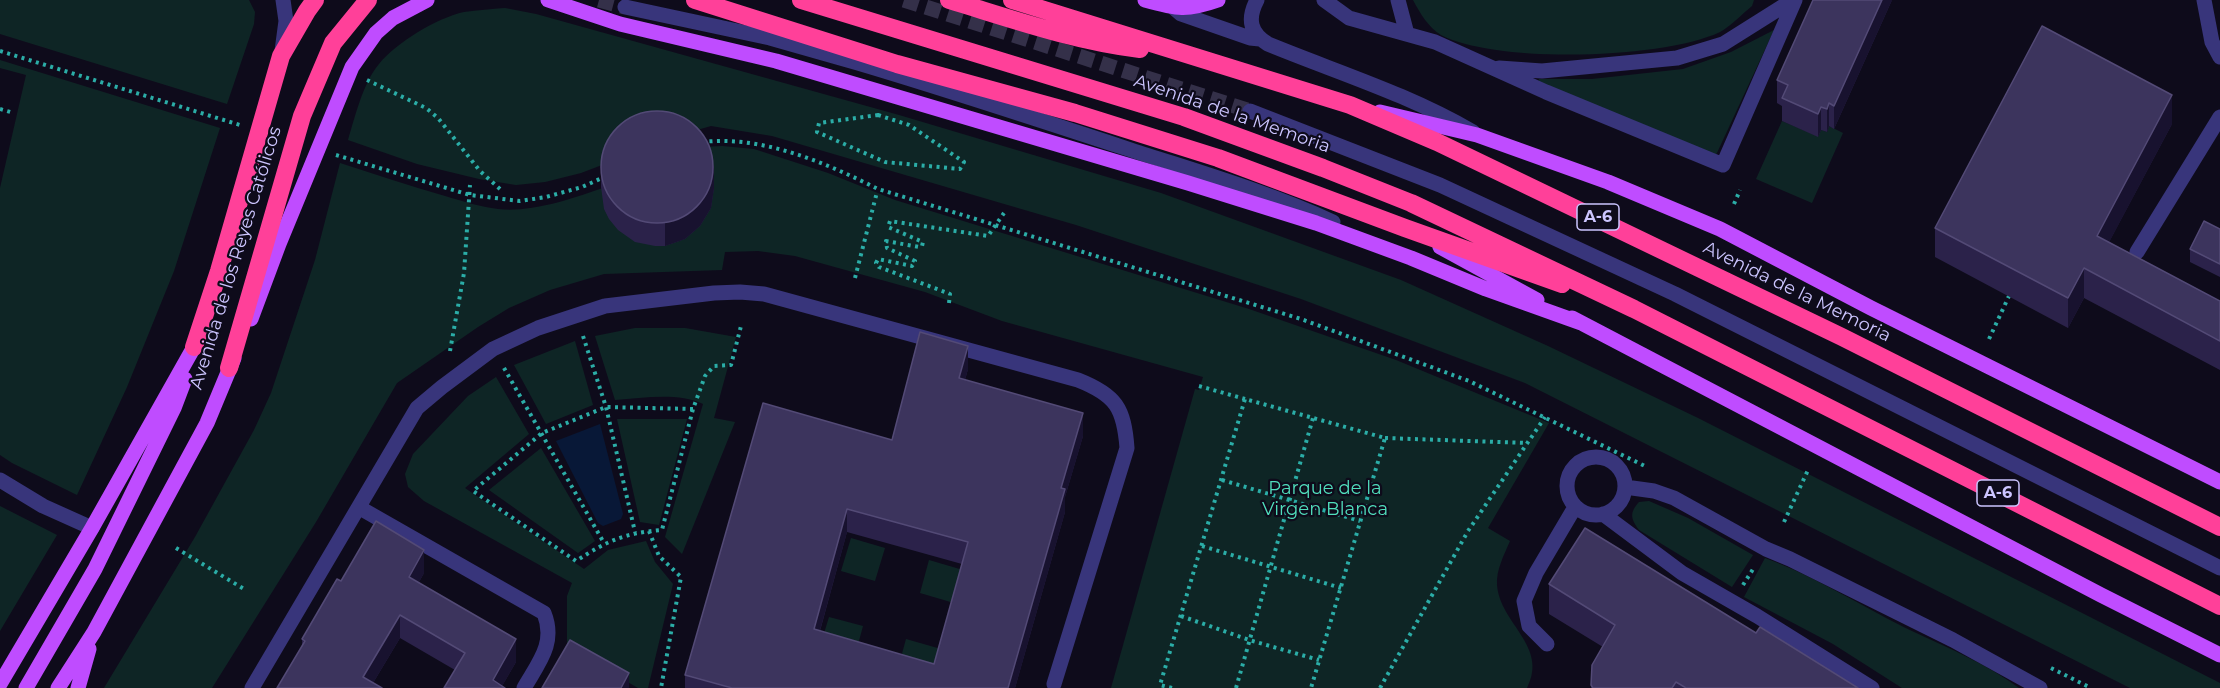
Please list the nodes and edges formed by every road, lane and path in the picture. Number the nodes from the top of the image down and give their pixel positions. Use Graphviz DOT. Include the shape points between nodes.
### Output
graph roads {
  1 [pos="283,0"];
  2 [pos="315,0"];
  3 [pos="368,0"];
  4 [pos="427,0"];
  5 [pos="548,0"];
  6 [pos="695,0"];
  7 [pos="801,0"];
  8 [pos="949,0"];
  9 [pos="1012,0"];
  10 [pos="1145,0"];
  11 [pos="1218,0"];
  12 [pos="1257,0"];
  13 [pos="1324,0"];
  14 [pos="1398,0"];
  15 [pos="1794,0"];
  16 [pos="2204,0"];
  17 [pos="624,6"];
  18 [pos="1174,8"];
  19 [pos="1407,34"];
  20 [pos="1260,39"];
  21 [pos="0,51"];
  22 [pos="1186,55"];
  23 [pos="281,56"];
  24 [pos="2220,57"];
  25 [pos="858,63"];
  26 [pos="897,64"];
  27 [pos="1490,67"];
  28 [pos="363,78"];
  29 [pos="1350,105"];
  30 [pos="0,109"];
  31 [pos="1250,111"];
  32 [pos="15,113"];
  33 [pos="204,113"];
  34 [pos="2220,117"];
  35 [pos="1477,135"];
  36 [pos="699,143"];
  37 [pos="885,162"];
  38 [pos="406,177"];
  39 [pos="602,178"];
  40 [pos="470,184"];
  41 [pos="501,190"];
  42 [pos="1740,190"];
  43 [pos="877,192"];
  44 [pos="470,195"];
  45 [pos="1734,204"];
  46 [pos="1004,213"];
  47 [pos="995,225"];
  48 [pos="1405,228"];
  49 [pos="2137,252"];
  50 [pos="1411,258"];
  51 [pos="855,278"];
  52 [pos="2009,296"];
  53 [pos="949,303"];
  54 [pos="1634,309"];
  55 [pos="1581,323"];
  56 [pos="741,326"];
  57 [pos="582,334"];
  58 [pos="1989,339"];
  59 [pos="194,347"];
  60 [pos="450,351"];
  61 [pos="229,368"];
  62 [pos="504,368"];
  63 [pos="1199,386"];
  64 [pos="1245,399"];
  65 [pos="606,407"];
  66 [pos="693,410"];
  67 [pos="1545,417"];
  68 [pos="1313,418"];
  69 [pos="542,433"];
  70 [pos="1385,438"];
  71 [pos="1527,443"];
  72 [pos="1649,468"];
  73 [pos="1808,470"];
  74 [pos="0,480"];
  75 [pos="1222,480"];
  76 [pos="2220,482"];
  77 [pos="1625,487"];
  78 [pos="1289,501"];
  79 [pos="360,507"];
  80 [pos="1575,507"];
  81 [pos="1603,514"];
  82 [pos="1360,521"];
  83 [pos="1784,522"];
  84 [pos="2220,527"];
  85 [pos="92,528"];
  86 [pos="649,531"];
  87 [pos="635,532"];
  88 [pos="604,543"];
  89 [pos="1202,546"];
  90 [pos="176,548"];
  91 [pos="1755,565"];
  92 [pos="1270,567"];
  93 [pos="2220,568"];
  94 [pos="1341,588"];
  95 [pos="244,589"];
  96 [pos="1739,590"];
  97 [pos="2220,606"];
  98 [pos="1181,616"];
  99 [pos="94,632"];
  100 [pos="1249,640"];
  101 [pos="1547,644"];
  102 [pos="2220,655"];
  103 [pos="1319,660"];
  104 [pos="2049,667"];
  105 [pos="0,684"];
  106 [pos="1054,684"];
  107 [pos="26,688"];
  108 [pos="57,688"];
  109 [pos="78,688"];
  110 [pos="252,688"];
  111 [pos="524,688"];
  112 [pos="661,688"];
  113 [pos="1172,688"];
  114 [pos="1236,688"];
  115 [pos="1311,688"];
  116 [pos="1380,688"];
  117 [pos="1872,688"];
  118 [pos="2040,688"];
  119 [pos="2091,688"];
  1 -- 23 [label="street" via="286,21"];
  2 -- 23 [label="highway, Avenida de los Reyes Católicos"];
  3 -- 61 [label="highway, Avenida de los Reyes Católicos" via="333,43 302,116"];
  4 -- 61 [label="main road" via="393,18 376,33 352,67"];
  5 -- 50 [label="main road" via="620,24 776,61 1188,183"];
  6 -- 26 [label="highway, Avenida de la Memoria"];
  7 -- 54 [label="highway, Avenida de la Memoria" via="1185,117 1291,156 1411,203"];
  8 -- 22 [label="highway" via="1097,43"];
  9 -- 22 [label="highway, Avenida de la Memoria"];
  10 -- 18 [label="main road"];
  11 -- 18 [label="main road" via="1191,8"];
  12 -- 20 [label="street" via="1251,26"];
  13 -- 19 [label="street" via="1349,18"];
  14 -- 19 [label="street"];
  15 -- 27 [label="street" via="1723,44 1677,58 1542,70"];
  15 -- 27 [label="street" via="1723,165"];
  16 -- 24 [label="street" via="2212,42"];
  17 -- 25 [label="street" via="770,38"];
  18 -- 20 [label="street, Avenida de la Memoria"];
  19 -- 27 [label="street"];
  20 -- 35 [label="street, Avenida de la Memoria" via="1448,117"];
  21 -- 33 [label="path"];
  22 -- 29 [label="highway, Avenida de la Memoria / A-6"];
  23 -- 59 [label="highway, Avenida de los Reyes Católicos"];
  25 -- 26 [label="street"];
  25 -- 50 [label="street" via="1230,183 1326,219"];
  26 -- 48 [label="highway, Avenida de la Memoria" via="1218,158"];
  28 -- 41 [label="path" via="426,108"];
  29 -- 35 [label="main road, Avenida de la Memoria"];
  29 -- 84 [label="highway, Avenida de la Memoria / A-6" via="1643,239"];
  30 -- 32 [label="path"];
  31 -- 93 [label="street" via="1440,185 1676,294"];
  34 -- 49 [label="street"];
  35 -- 76 [label="main road, Avenida de la Memoria" via="1608,182 1720,229"];
  36 -- 47 [label="path" via="733,142 777,148 878,189"];
  37 -- 37 [label="path" via="960,169 964,162 909,125 878,115 819,123 817,132"];
  38 -- 44 [label="path"];
  39 -- 44 [label="path" via="582,187 520,201"];
  40 -- 44 [label="path"];
  42 -- 45 [label="path"];
  43 -- 51 [label="path"];
  44 -- 60 [label="path" via="464,273"];
  46 -- 47 [label="path"];
  47 -- 53 [label="path" via="988,236 890,221 888,224 923,242 919,247 886,241 886,248 915,261 912,266 878,259 879,267 950,294"];
  47 -- 67 [label="path" via="1301,319 1469,381"];
  48 -- 54 [label="highway, Avenida de la Memoria"];
  48 -- 55 [label="main road, Avenida de la Memoria"];
  50 -- 55 [label="main road"];
  52 -- 58 [label="path"];
  54 -- 97 [label="highway, Avenida de la Memoria / A-6"];
  55 -- 102 [label="main road, Avenida de la Memoria"];
  56 -- 66 [label="path" via="731,365 714,366 705,376"];
  57 -- 65 [label="path"];
  59 -- 85 [label="main road"];
  59 -- 107 [label="main road, Avenida de los Reyes Católicos" via="174,408 95,569"];
  61 -- 99 [label="main road, Avenida de los Reyes Católicos" via="207,423"];
  62 -- 69 [label="path"];
  63 -- 64 [label="path"];
  64 -- 68 [label="path"];
  64 -- 75 [label="path"];
  65 -- 66 [label="path"];
  65 -- 69 [label="path"];
  65 -- 87 [label="path"];
  66 -- 86 [label="path" via="662,530"];
  67 -- 71 [label="path"];
  67 -- 72 [label="path"];
  68 -- 70 [label="path"];
  68 -- 78 [label="path"];
  69 -- 88 [label="path"];
  69 -- 88 [label="path" via="473,491 576,561"];
  70 -- 71 [label="path"];
  70 -- 82 [label="path"];
  71 -- 116 [label="path" via="1468,531"];
  73 -- 83 [label="path"];
  74 -- 85 [label="street" via="43,506"];
  75 -- 78 [label="path"];
  75 -- 89 [label="path"];
  77 -- 80 [label="street" via="1620,469 1613,463 1604,458 1585,459 1567,480"];
  77 -- 81 [label="street" via="1616,507"];
  77 -- 118 [label="street" via="1674,498"];
  78 -- 82 [label="path"];
  78 -- 92 [label="path"];
  79 -- 106 [label="street" via="417,408 493,349 538,328 605,306 714,293 764,294 1078,380 1099,389 1116,404 1125,422 1127,448"];
  79 -- 110 [label="street"];
  79 -- 111 [label="street" via="544,613 549,638"];
  80 -- 81 [label="street" via="1584,513"];
  80 -- 101 [label="street" via="1524,601 1530,626"];
  81 -- 117 [label="street" via="1682,573"];
  82 -- 94 [label="path"];
  85 -- 105 [label="main road"];
  86 -- 87 [label="path"];
  86 -- 112 [label="path" via="659,556 681,577"];
  87 -- 88 [label="path"];
  89 -- 92 [label="path"];
  89 -- 98 [label="path"];
  90 -- 95 [label="path"];
  91 -- 96 [label="path"];
  92 -- 94 [label="path"];
  92 -- 100 [label="path"];
  94 -- 103 [label="path"];
  98 -- 100 [label="path"];
  98 -- 113 [label="path" via="1160,685"];
  99 -- 108 [label="main road, Avenida de los Reyes Católicos"];
  99 -- 109 [label="main road"];
  100 -- 103 [label="path"];
  100 -- 114 [label="path"];
  103 -- 115 [label="path"];
  104 -- 119 [label="path"];
}
